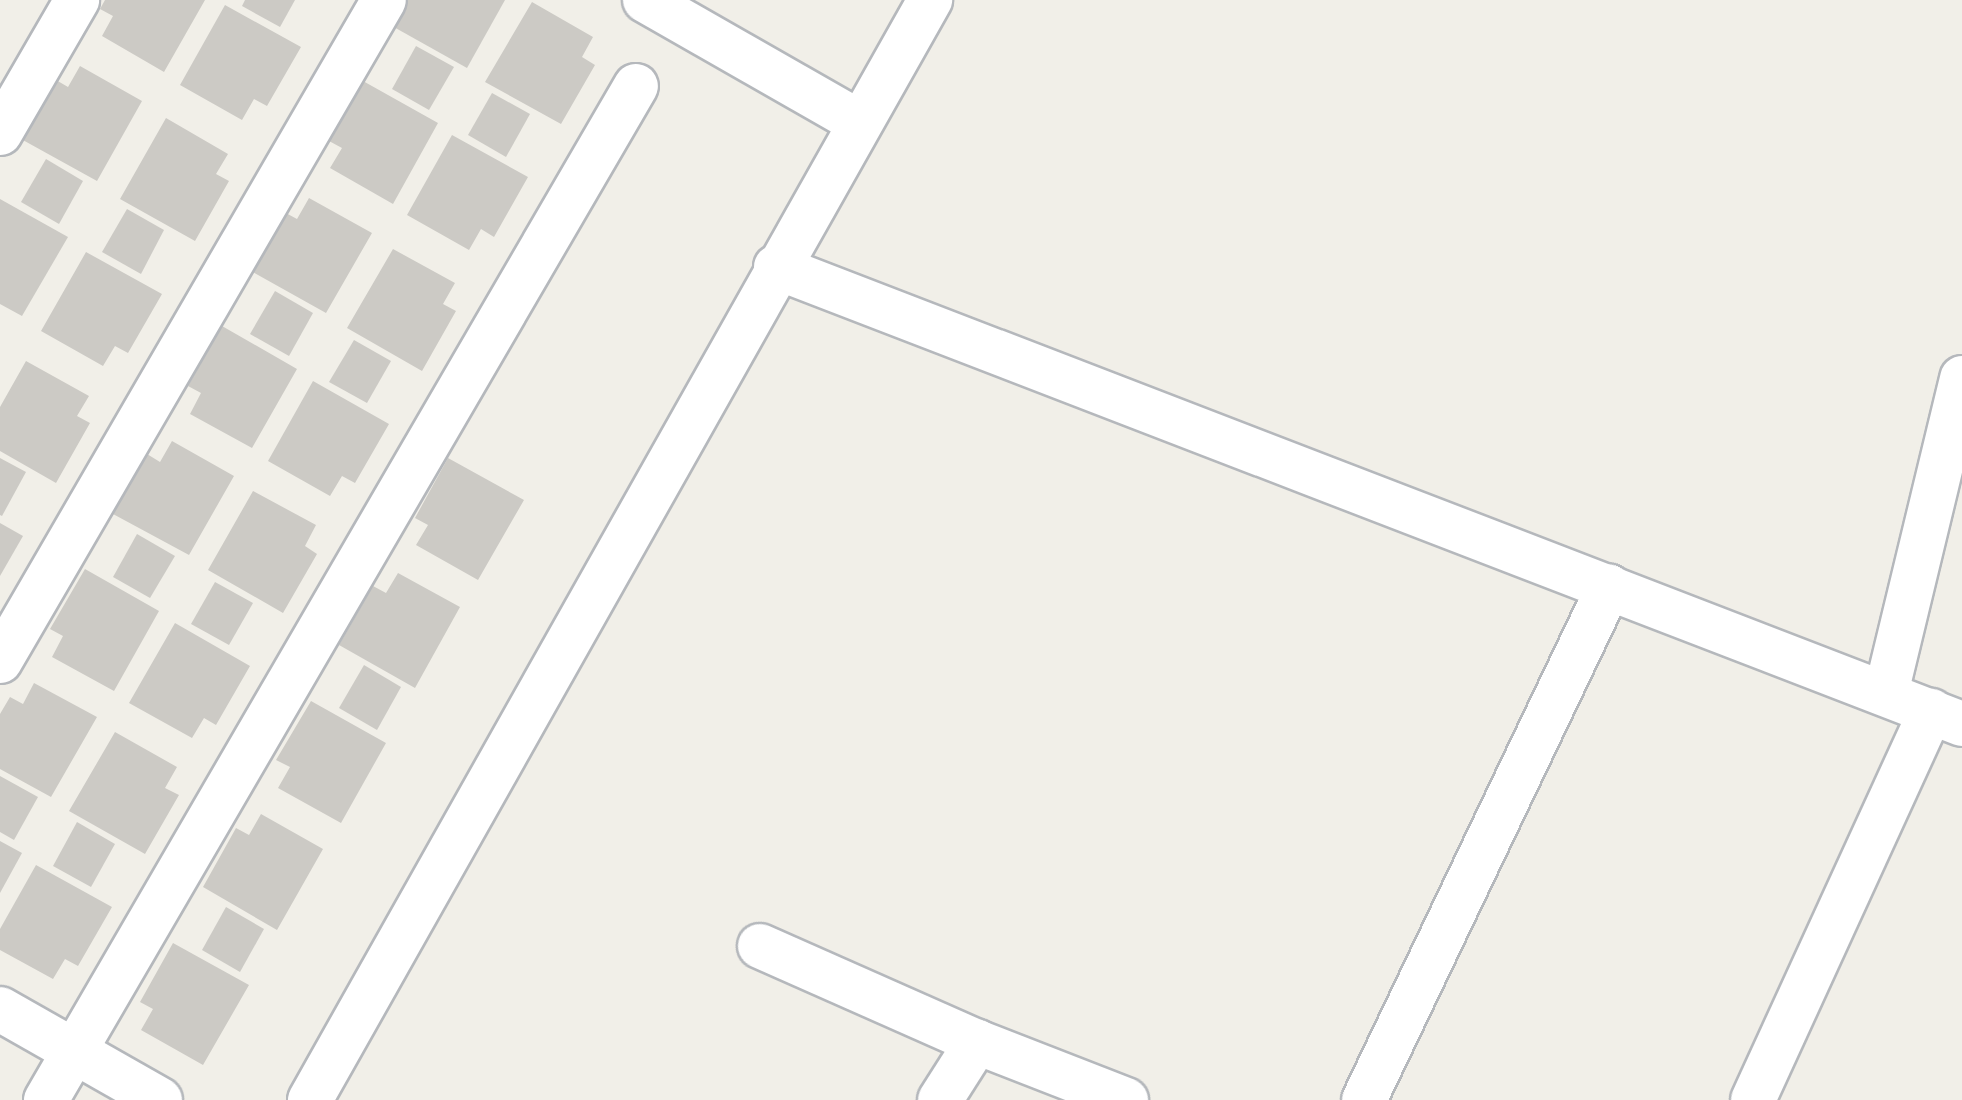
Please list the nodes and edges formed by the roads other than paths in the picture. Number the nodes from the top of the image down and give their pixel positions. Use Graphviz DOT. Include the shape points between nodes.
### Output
graph roads {
  1 [pos="77,0"];
  2 [pos="384,0"];
  3 [pos="645,0"];
  4 [pos="930,0"];
  5 [pos="636,86"];
  6 [pos="859,122"];
  7 [pos="0,133"];
  8 [pos="776,267"];
  9 [pos="1962,378"];
  10 [pos="1609,587"];
  11 [pos="0,661"];
  12 [pos="1886,693"];
  13 [pos="1947,718"];
  14 [pos="760,946"];
  15 [pos="0,1009"];
  16 [pos="977,1042"];
  17 [pos="74,1051"];
  18 [pos="46,1100"];
  19 [pos="160,1100"];
  20 [pos="310,1100"];
  21 [pos="940,1100"];
  22 [pos="1126,1100"];
  23 [pos="1364,1100"];
  24 [pos="1753,1100"];
  1 -- 7 [label="street"];
  2 -- 11 [label="street"];
  3 -- 6 [label="street"];
  4 -- 6 [label="street"];
  5 -- 17 [label="street"];
  6 -- 8 [label="street"];
  8 -- 10 [label="street"];
  8 -- 20 [label="street"];
  9 -- 12 [label="street"];
  10 -- 12 [label="street"];
  10 -- 23 [label="street"];
  12 -- 13 [label="street"];
  13 -- 24 [label="street"];
  14 -- 16 [label="street"];
  15 -- 17 [label="street"];
  16 -- 21 [label="street"];
  16 -- 22 [label="street"];
  17 -- 18 [label="street"];
  17 -- 19 [label="street"];
}
